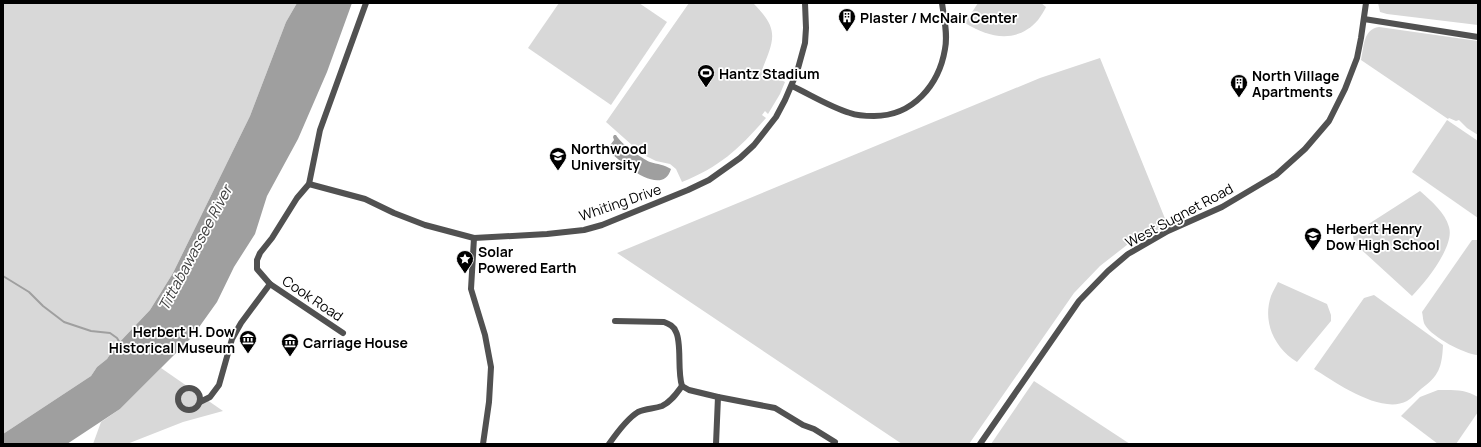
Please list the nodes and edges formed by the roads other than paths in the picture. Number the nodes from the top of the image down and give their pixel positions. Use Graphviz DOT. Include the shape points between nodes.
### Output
graph roads {
  1 [pos="366,3"];
  2 [pos="805,3"];
  3 [pos="942,3"];
  4 [pos="1366,3"];
  5 [pos="1364,19"];
  6 [pos="1478,37"];
  7 [pos="792,86"];
  8 [pos="309,184"];
  9 [pos="474,238"];
  10 [pos="270,284"];
  11 [pos="615,321"];
  12 [pos="343,333"];
  13 [pos="682,386"];
  14 [pos="718,397"];
  15 [pos="200,402"];
  16 [pos="835,442"];
  17 [pos="483,444"];
  18 [pos="608,444"];
  19 [pos="716,444"];
  20 [pos="980,444"];
  1 -- 8 [label="street" via="320,130"];
  2 -- 7 [label="street, Whiting Drive" via="805,43"];
  3 -- 7 [label="street" via="946,47 941,66 927,92 905,109 894,114 878,116 851,114"];
  4 -- 5 [label="street, West Sugnet Road"];
  5 -- 6 [label="street"];
  5 -- 20 [label="street, West Sugnet Road" via="1357,58 1345,89 1329,121 1305,149 1276,175 1222,207 1168,231 1134,250 1108,271 1079,301"];
  7 -- 9 [label="street, Whiting Drive" via="776,117 754,145 709,180 620,218 584,230"];
  8 -- 9 [label="street, Whiting Drive" via="365,200 425,225"];
  8 -- 10 [label="street, Cook Road" via="257,260 257,269"];
  9 -- 17 [label="street" via="471,289 491,367"];
  10 -- 12 [label="street, Cook Road"];
  10 -- 15 [label="street" via="235,334 219,385 210,397"];
  11 -- 13 [label="street" via="664,322 671,325 678,338"];
  13 -- 14 [label="street"];
  13 -- 18 [label="street" via="672,399 662,406 636,413"];
  14 -- 16 [label="street" via="775,408"];
  14 -- 19 [label="street"];
}
